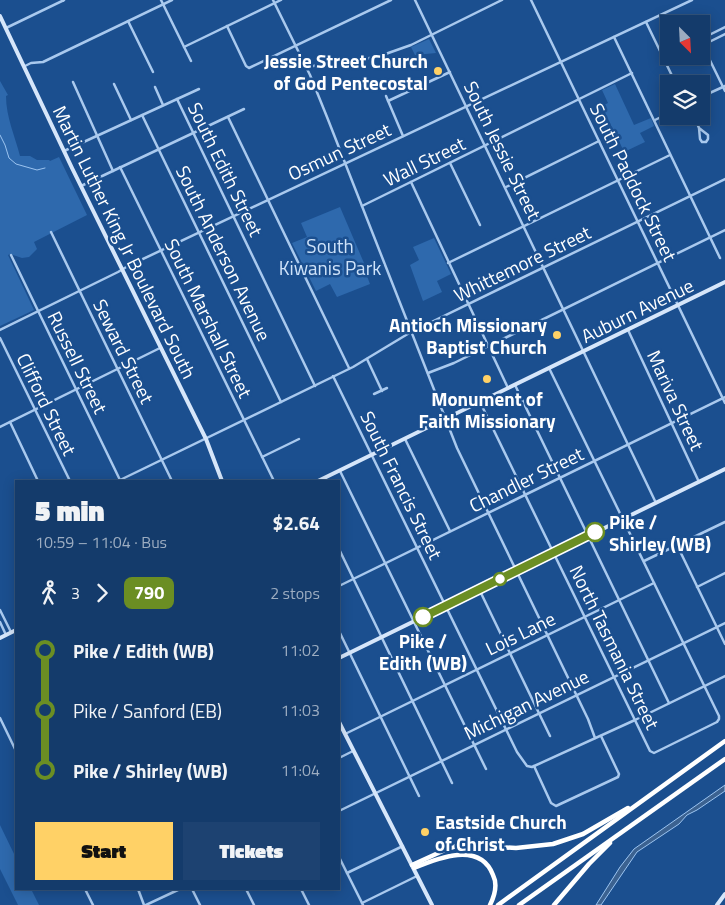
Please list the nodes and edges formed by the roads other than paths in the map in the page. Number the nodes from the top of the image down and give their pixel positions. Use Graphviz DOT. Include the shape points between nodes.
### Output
graph roads {
  1 [pos="64,0"];
  2 [pos="162,0"];
  3 [pos="172,0"];
  4 [pos="282,0"];
  5 [pos="391,0"];
  6 [pos="415,0"];
  7 [pos="502,0"];
  8 [pos="531,0"];
  9 [pos="692,0"];
  10 [pos="274,2"];
  11 [pos="163,4"];
  12 [pos="0,16"];
  13 [pos="128,21"];
  14 [pos="646,22"];
  15 [pos="227,26"];
  16 [pos="725,27"];
  17 [pos="6,28"];
  18 [pos="432,34"];
  19 [pos="725,34"];
  20 [pos="614,37"];
  21 [pos="710,37"];
  22 [pos="710,40"];
  23 [pos="296,46"];
  24 [pos="184,47"];
  25 [pos="660,51"];
  26 [pos="710,59"];
  27 [pos="191,61"];
  28 [pos="561,62"];
  29 [pos="25,66"];
  30 [pos="306,67"];
  31 [pos="153,72"];
  32 [pos="450,72"];
  33 [pos="632,73"];
  34 [pos="73,82"];
  35 [pos="114,84"];
  36 [pos="724,86"];
  37 [pos="155,87"];
  38 [pos="199,89"];
  39 [pos="725,91"];
  40 [pos="710,93"];
  41 [pos="386,96"];
  42 [pos="177,99"];
  43 [pos="579,99"];
  44 [pos="388,101"];
  45 [pos="163,105"];
  46 [pos="466,106"];
  47 [pos="244,109"];
  48 [pos="142,115"];
  49 [pos="228,117"];
  50 [pos="660,117"];
  51 [pos="130,120"];
  52 [pos="654,120"];
  53 [pos="698,125"];
  54 [pos="699,128"];
  55 [pos="193,133"];
  56 [pos="97,135"];
  57 [pos="402,136"];
  58 [pos="599,141"];
  59 [pos="486,146"];
  60 [pos="158,149"];
  61 [pos="64,151"];
  62 [pos="670,155"];
  63 [pos="346,163"];
  64 [pos="450,163"];
  65 [pos="120,167"];
  66 [pos="113,171"];
  67 [pos="725,179"];
  68 [pos="618,180"];
  69 [pos="411,182"];
  70 [pos="81,186"];
  71 [pos="506,187"];
  72 [pos="690,196"];
  73 [pos="268,200"];
  74 [pos="362,206"];
  75 [pos="233,216"];
  76 [pos="638,222"];
  77 [pos="480,225"];
  78 [pos="524,226"];
  79 [pos="725,230"];
  80 [pos="51,232"];
  81 [pos="198,233"];
  82 [pos="710,238"];
  83 [pos="161,250"];
  84 [pos="11,255"];
  85 [pos="720,258"];
  86 [pos="448,263"];
  87 [pos="658,263"];
  88 [pos="544,268"];
  89 [pos="123,269"];
  90 [pos="725,282"];
  91 [pos="80,291"];
  92 [pos="468,305"];
  93 [pos="678,305"];
  94 [pos="564,309"];
  95 [pos="38,312"];
  96 [pos="0,330"];
  97 [pos="628,330"];
  98 [pos="412,332"];
  99 [pos="0,338"];
  100 [pos="488,346"];
  101 [pos="161,348"];
  102 [pos="584,351"];
  103 [pos="367,360"];
  104 [pos="349,368"];
  105 [pos="550,368"];
  106 [pos="118,369"];
  107 [pos="428,373"];
  108 [pos="333,376"];
  109 [pos="515,385"];
  110 [pos="315,386"];
  111 [pos="387,388"];
  112 [pos="508,388"];
  113 [pos="76,390"];
  114 [pos="382,390"];
  115 [pos="374,394"];
  116 [pos="724,398"];
  117 [pos="282,402"];
  118 [pos="480,402"];
  119 [pos="725,404"];
  120 [pos="35,410"];
  121 [pos="445,419"];
  122 [pos="244,421"];
  123 [pos="10,422"];
  124 [pos="672,423"];
  125 [pos="0,427"];
  126 [pos="206,439"];
  127 [pos="299,439"];
  128 [pos="405,439"];
  129 [pos="629,444"];
  130 [pos="372,455"];
  131 [pos="262,458"];
  132 [pos="162,460"];
  133 [pos="595,461"];
  134 [pos="725,469"];
  135 [pos="340,470"];
  136 [pos="560,478"];
  137 [pos="38,480"];
  138 [pos="70,480"];
  139 [pos="120,480"];
  140 [pos="122,480"];
  141 [pos="172,480"];
  142 [pos="222,480"];
  143 [pos="273,480"];
  144 [pos="320,480"];
  145 [pos="699,482"];
  146 [pos="525,495"];
  147 [pos="656,503"];
  148 [pos="488,513"];
  149 [pos="623,519"];
  150 [pos="725,522"];
  151 [pos="450,532"];
  152 [pos="588,536"];
  153 [pos="677,545"];
  154 [pos="418,548"];
  155 [pos="340,551"];
  156 [pos="554,553"];
  157 [pos="644,562"];
  158 [pos="386,563"];
  159 [pos="516,571"];
  160 [pos="725,573"];
  161 [pos="353,579"];
  162 [pos="654,583"];
  163 [pos="340,586"];
  164 [pos="697,587"];
  165 [pos="479,589"];
  166 [pos="620,600"];
  167 [pos="446,605"];
  168 [pos="0,610"];
  169 [pos="585,617"];
  170 [pos="414,621"];
  171 [pos="0,622"];
  172 [pos="725,623"];
  173 [pos="716,626"];
  174 [pos="15,630"];
  175 [pos="11,632"];
  176 [pos="340,633"];
  177 [pos="6,635"];
  178 [pos="547,635"];
  179 [pos="382,637"];
  180 [pos="0,638"];
  181 [pos="683,642"];
  182 [pos="725,644"];
  183 [pos="349,652"];
  184 [pos="510,654"];
  185 [pos="340,657"];
  186 [pos="648,659"];
  187 [pos="477,670"];
  188 [pos="614,676"];
  189 [pos="725,676"];
  190 [pos="445,686"];
  191 [pos="704,686"];
  192 [pos="576,694"];
  193 [pos="413,701"];
  194 [pos="669,703"];
  195 [pos="539,713"];
  196 [pos="380,717"];
  197 [pos="0,718"];
  198 [pos="635,720"];
  199 [pos="340,724"];
  200 [pos="506,729"];
  201 [pos="345,734"];
  202 [pos="550,736"];
  203 [pos="601,736"];
  204 [pos="595,738"];
  205 [pos="725,741"];
  206 [pos="474,744"];
  207 [pos="15,749"];
  208 [pos="353,752"];
  209 [pos="340,758"];
  210 [pos="725,759"];
  211 [pos="442,760"];
  212 [pos="534,766"];
  213 [pos="486,769"];
  214 [pos="409,776"];
  215 [pos="452,783"];
  216 [pos="655,792"];
  217 [pos="374,793"];
  218 [pos="419,796"];
  219 [pos="340,810"];
  220 [pos="619,834"];
  221 [pos="403,846"];
  222 [pos="340,859"];
  223 [pos="413,867"];
  224 [pos="347,873"];
  225 [pos="417,876"];
  226 [pos="86,890"];
  227 [pos="138,890"];
  228 [pos="178,890"];
  229 [pos="192,890"];
  230 [pos="246,890"];
  231 [pos="302,890"];
  232 [pos="725,894"];
  233 [pos="362,904"];
  234 [pos="93,905"];
  235 [pos="145,905"];
  236 [pos="200,905"];
  237 [pos="254,905"];
  238 [pos="309,905"];
  239 [pos="432,905"];
  240 [pos="490,905"];
  241 [pos="498,905"];
  242 [pos="519,905"];
  243 [pos="554,905"];
  244 [pos="717,905"];
  1 -- 17 [label="street"];
  2 -- 11 [label="street"];
  3 -- 11 [label="street"];
  4 -- 10 [label="street"];
  5 -- 23 [label="street"];
  6 -- 18 [label="street, South Jessie Street"];
  7 -- 18 [label="street"];
  8 -- 28 [label="street, South Paddock Street"];
  9 -- 14 [label="street, Osmun Street"];
  10 -- 15 [label="street"];
  10 -- 23 [label="street"];
  11 -- 13 [label="street"];
  11 -- 24 [label="street"];
  12 -- 17 [label="main road, Martin Luther King Jr Boulevard South"];
  13 -- 29 [label="street" via="43,62"];
  13 -- 31 [label="street"];
  14 -- 20 [label="street, Osmun Street"];
  14 -- 25 [label="street"];
  15 -- 23 [label="street" via="248,68"];
  15 -- 24 [label="street"];
  16 -- 21 [label="street"];
  17 -- 29 [label="main road, Martin Luther King Jr Boulevard South"];
  18 -- 30 [label="street" via="379,57"];
  18 -- 32 [label="street, South Jessie Street"];
  19 -- 22 [label="street"];
  20 -- 28 [label="street, Osmun Street"];
  20 -- 33 [label="street"];
  23 -- 30 [label="street"];
  24 -- 27 [label="street"];
  26 -- 36 [label="street"];
  28 -- 43 [label="street, South Paddock Street"];
  28 -- 46 [label="street, Osmun Street"];
  29 -- 61 [label="main road, Martin Luther King Jr Boulevard South"];
  30 -- 63 [label="street"];
  32 -- 44 [label="street"];
  32 -- 46 [label="street, South Jessie Street"];
  33 -- 43 [label="street, Wall Street"];
  33 -- 52 [label="street"];
  34 -- 56 [label="street"];
  35 -- 51 [label="street"];
  36 -- 39 [label="street"];
  36 -- 40 [label="street"];
  37 -- 45 [label="street, South Edith Street"];
  38 -- 42 [label="street"];
  41 -- 44 [label="street"];
  42 -- 45 [label="street"];
  42 -- 55 [label="street, South Edith Street"];
  43 -- 58 [label="street, South Paddock Street"];
  43 -- 59 [label="street, Wall Street"];
  44 -- 57 [label="street"];
  45 -- 48 [label="street"];
  46 -- 57 [label="street, Osmun Street"];
  46 -- 59 [label="street, South Jessie Street"];
  47 -- 49 [label="street"];
  48 -- 51 [label="street"];
  48 -- 60 [label="street, South Anderson Avenue"];
  49 -- 55 [label="street"];
  49 -- 73 [label="street"];
  50 -- 52 [label="street"];
  51 -- 56 [label="street"];
  52 -- 62 [label="street"];
  53 -- 54 [label="street"];
  54 -- 54 [label="street" via="700,140 707,141 708,135"];
  55 -- 60 [label="street"];
  55 -- 75 [label="street, South Edith Street"];
  56 -- 61 [label="street"];
  56 -- 66 [label="street"];
  57 -- 63 [label="street, Osmun Street"];
  58 -- 68 [label="street, South Paddock Street"];
  58 -- 71 [label="street"];
  59 -- 64 [label="street, Wall Street"];
  59 -- 71 [label="street, South Jessie Street"];
  60 -- 65 [label="street"];
  60 -- 81 [label="street, South Anderson Avenue"];
  61 -- 70 [label="main road, Martin Luther King Jr Boulevard South"];
  62 -- 68 [label="street"];
  62 -- 72 [label="street"];
  63 -- 73 [label="street, Osmun Street"];
  63 -- 74 [label="street"];
  64 -- 69 [label="street, Wall Street"];
  64 -- 77 [label="street"];
  65 -- 66 [label="street"];
  65 -- 83 [label="street, South Marshall Street"];
  66 -- 70 [label="street"];
  67 -- 72 [label="street, Whittemore Street"];
  68 -- 76 [label="street, South Paddock Street"];
  68 -- 78 [label="street"];
  69 -- 74 [label="street, Wall Street"];
  69 -- 86 [label="street"];
  70 -- 89 [label="main road, Martin Luther King Jr Boulevard South"];
  71 -- 78 [label="street, South Jessie Street"];
  72 -- 76 [label="street, Whittemore Street"];
  72 -- 82 [label="street"];
  73 -- 75 [label="street, Osmun Street"];
  73 -- 104 [label="street"];
  74 -- 98 [label="street"];
  75 -- 81 [label="street, Osmun Street"];
  75 -- 110 [label="street, South Edith Street"];
  76 -- 87 [label="street, South Paddock Street"];
  76 -- 88 [label="street, Whittemore Street"];
  78 -- 86 [label="street"];
  78 -- 88 [label="street, South Jessie Street"];
  79 -- 82 [label="street"];
  80 -- 91 [label="street, Seward Street"];
  81 -- 83 [label="street, Osmun Street"];
  81 -- 117 [label="street, South Anderson Avenue"];
  82 -- 85 [label="street"];
  82 -- 87 [label="street"];
  83 -- 89 [label="street, Osmun Street"];
  83 -- 122 [label="street, South Marshall Street"];
  84 -- 95 [label="street, Russell Street"];
  86 -- 92 [label="street"];
  87 -- 93 [label="street, South Paddock Street"];
  87 -- 94 [label="street"];
  88 -- 92 [label="street, Whittemore Street"];
  88 -- 94 [label="street, South Jessie Street"];
  89 -- 91 [label="street, Osmun Street"];
  89 -- 101 [label="main road, Martin Luther King Jr Boulevard South"];
  90 -- 93 [label="main road, Auburn Avenue"];
  91 -- 95 [label="street, Osmun Street"];
  91 -- 106 [label="street, Seward Street"];
  92 -- 98 [label="street, Whittemore Street"];
  92 -- 100 [label="street"];
  93 -- 97 [label="main road, Auburn Avenue"];
  93 -- 116 [label="street, South Paddock Street"];
  94 -- 100 [label="street"];
  94 -- 102 [label="street, South Jessie Street"];
  95 -- 96 [label="street, Osmun Street"];
  95 -- 113 [label="street, Russell Street"];
  97 -- 102 [label="main road, Auburn Avenue"];
  97 -- 124 [label="street, Mariva Street"];
  98 -- 103 [label="street, Whittemore Street"];
  98 -- 107 [label="street"];
  99 -- 120 [label="street, Clifford Street"];
  100 -- 107 [label="street"];
  100 -- 112 [label="street"];
  101 -- 106 [label="street"];
  101 -- 126 [label="main road, Martin Luther King Jr Boulevard South"];
  102 -- 105 [label="main road, Auburn Avenue"];
  102 -- 129 [label="street, South Jessie Street"];
  103 -- 104 [label="street, Whittemore Street"];
  103 -- 114 [label="street"];
  104 -- 108 [label="street, Whittemore Street"];
  105 -- 109 [label="main road, Auburn Avenue"];
  105 -- 133 [label="street"];
  106 -- 113 [label="street"];
  106 -- 132 [label="street, Seward Street"];
  107 -- 121 [label="street"];
  108 -- 110 [label="street, Whittemore Street"];
  108 -- 130 [label="street, South Francis Street"];
  109 -- 112 [label="main road, Auburn Avenue"];
  109 -- 136 [label="street"];
  110 -- 117 [label="street, Whittemore Street"];
  111 -- 114 [label="street"];
  112 -- 118 [label="main road, Auburn Avenue"];
  113 -- 120 [label="street"];
  113 -- 139 [label="street, Russell Street"];
  114 -- 115 [label="street"];
  116 -- 119 [label="street, South Paddock Street"];
  116 -- 124 [label="street, Chandler Street"];
  117 -- 122 [label="street, Whittemore Street"];
  118 -- 121 [label="main road, Auburn Avenue"];
  118 -- 146 [label="street, North Tasmania Street"];
  120 -- 123 [label="street"];
  120 -- 138 [label="street, Clifford Street"];
  121 -- 128 [label="main road, Auburn Avenue"];
  121 -- 148 [label="street"];
  122 -- 126 [label="street, Whittemore Street"];
  122 -- 131 [label="street, South Marshall Street"];
  123 -- 125 [label="street"];
  123 -- 137 [label="street"];
  124 -- 129 [label="street, Chandler Street"];
  124 -- 145 [label="street, Mariva Street"];
  126 -- 132 [label="street, Whittemore Street"];
  126 -- 142 [label="main road, Martin Luther King Jr Boulevard South"];
  127 -- 131 [label="street"];
  128 -- 130 [label="main road, Auburn Avenue"];
  128 -- 151 [label="street"];
  129 -- 133 [label="street, Chandler Street"];
  129 -- 147 [label="street, South Jessie Street"];
  130 -- 135 [label="main road, Auburn Avenue"];
  130 -- 154 [label="street, South Francis Street"];
  131 -- 143 [label="street, South Marshall Street"];
  132 -- 140 [label="street, Whittemore Street"];
  132 -- 141 [label="street, Seward Street"];
  133 -- 136 [label="street, Chandler Street"];
  133 -- 149 [label="street"];
  134 -- 145 [label="main road"];
  135 -- 144 [label="main road, Auburn Avenue"];
  135 -- 158 [label="street"];
  136 -- 146 [label="street, Chandler Street"];
  136 -- 152 [label="street"];
  145 -- 147 [label="main road"];
  146 -- 148 [label="street, Chandler Street"];
  146 -- 156 [label="street, North Tasmania Street"];
  147 -- 149 [label="main road"];
  148 -- 151 [label="street, Chandler Street"];
  148 -- 159 [label="street"];
  149 -- 152 [label="main road"];
  149 -- 157 [label="street"];
  150 -- 153 [label="street"];
  151 -- 154 [label="street, Chandler Street"];
  152 -- 156 [label="main road"];
  152 -- 166 [label="street"];
  153 -- 157 [label="street"];
  153 -- 164 [label="street"];
  154 -- 158 [label="street, Chandler Street"];
  154 -- 167 [label="street, South Francis Street"];
  155 -- 161 [label="street"];
  156 -- 159 [label="main road"];
  156 -- 169 [label="street, North Tasmania Street"];
  157 -- 162 [label="street"];
  158 -- 161 [label="street, Chandler Street"];
  158 -- 170 [label="street"];
  159 -- 165 [label="main road"];
  159 -- 178 [label="street"];
  160 -- 164 [label="street"];
  161 -- 163 [label="street, Chandler Street"];
  161 -- 179 [label="street"];
  162 -- 166 [label="street, Lois Lane"];
  162 -- 181 [label="street"];
  164 -- 173 [label="street"];
  165 -- 167 [label="main road"];
  165 -- 184 [label="street"];
  166 -- 169 [label="street, Lois Lane"];
  166 -- 186 [label="street"];
  167 -- 170 [label="main road"];
  167 -- 187 [label="street, South Francis Street"];
  168 -- 175 [label="street"];
  169 -- 178 [label="street, Lois Lane"];
  169 -- 188 [label="street, North Tasmania Street"];
  170 -- 179 [label="main road"];
  170 -- 190 [label="street"];
  171 -- 177 [label="street"];
  172 -- 173 [label="street, Michigan Avenue"];
  173 -- 181 [label="street, Michigan Avenue"];
  173 -- 182 [label="street"];
  174 -- 175 [label="main road"];
  175 -- 177 [label="main road"];
  176 -- 183 [label="street"];
  177 -- 180 [label="main road"];
  178 -- 184 [label="street, Lois Lane"];
  178 -- 192 [label="street"];
  179 -- 183 [label="main road"];
  179 -- 193 [label="street"];
  181 -- 186 [label="street, Michigan Avenue"];
  181 -- 191 [label="street"];
  183 -- 185 [label="main road"];
  183 -- 196 [label="street"];
  184 -- 187 [label="street, Lois Lane"];
  184 -- 195 [label="street"];
  186 -- 188 [label="street, Michigan Avenue"];
  186 -- 194 [label="street"];
  187 -- 190 [label="street, Lois Lane"];
  187 -- 200 [label="street, South Francis Street"];
  188 -- 192 [label="street, Michigan Avenue"];
  188 -- 198 [label="street, North Tasmania Street"];
  189 -- 191 [label="street"];
  190 -- 193 [label="street, Lois Lane"];
  190 -- 206 [label="street"];
  191 -- 194 [label="street"];
  191 -- 198 [label="street, North Tasmania Street" via="714,705 717,722 652,753"];
  192 -- 195 [label="street, Michigan Avenue"];
  192 -- 204 [label="street"];
  193 -- 196 [label="street, Lois Lane"];
  193 -- 211 [label="street"];
  194 -- 198 [label="street"];
  195 -- 200 [label="street, Michigan Avenue"];
  195 -- 202 [label="street"];
  196 -- 201 [label="street, Lois Lane"];
  196 -- 214 [label="street"];
  197 -- 207 [label="street"];
  198 -- 203 [label="street"];
  199 -- 201 [label="main road"];
  200 -- 206 [label="street, Michigan Avenue"];
  200 -- 212 [label="street, South Francis Street" via="524,763 528,767"];
  201 -- 208 [label="main road"];
  203 -- 204 [label="street"];
  203 -- 212 [label="street" via="619,776 554,806"];
  204 -- 212 [label="street"];
  205 -- 216 [label="highway"];
  206 -- 211 [label="street, Michigan Avenue"];
  206 -- 213 [label="street"];
  208 -- 209 [label="street"];
  208 -- 217 [label="main road"];
  210 -- 220 [label="highway"];
  211 -- 214 [label="street, Michigan Avenue"];
  211 -- 215 [label="street"];
  214 -- 217 [label="street, Michigan Avenue"];
  214 -- 218 [label="street"];
  216 -- 223 [label="highway" via="594,829 565,841 528,848 459,845"];
  216 -- 241 [label="highway"];
  217 -- 219 [label="street, Michigan Avenue"];
  217 -- 221 [label="main road"];
  220 -- 242 [label="highway"];
  220 -- 243 [label="highway"];
  221 -- 223 [label="main road"];
  221 -- 224 [label="street"];
  222 -- 224 [label="street"];
  223 -- 225 [label="main road"];
  223 -- 240 [label="highway" via="458,855 476,857 487,865 495,879 495,894"];
  224 -- 233 [label="street"];
  225 -- 233 [label="street"];
  225 -- 239 [label="main road"];
  226 -- 234 [label="street"];
  227 -- 235 [label="street"];
  228 -- 235 [label="street"];
  229 -- 236 [label="street"];
  230 -- 237 [label="street"];
  231 -- 238 [label="street"];
  232 -- 244 [label="main road"];
}
